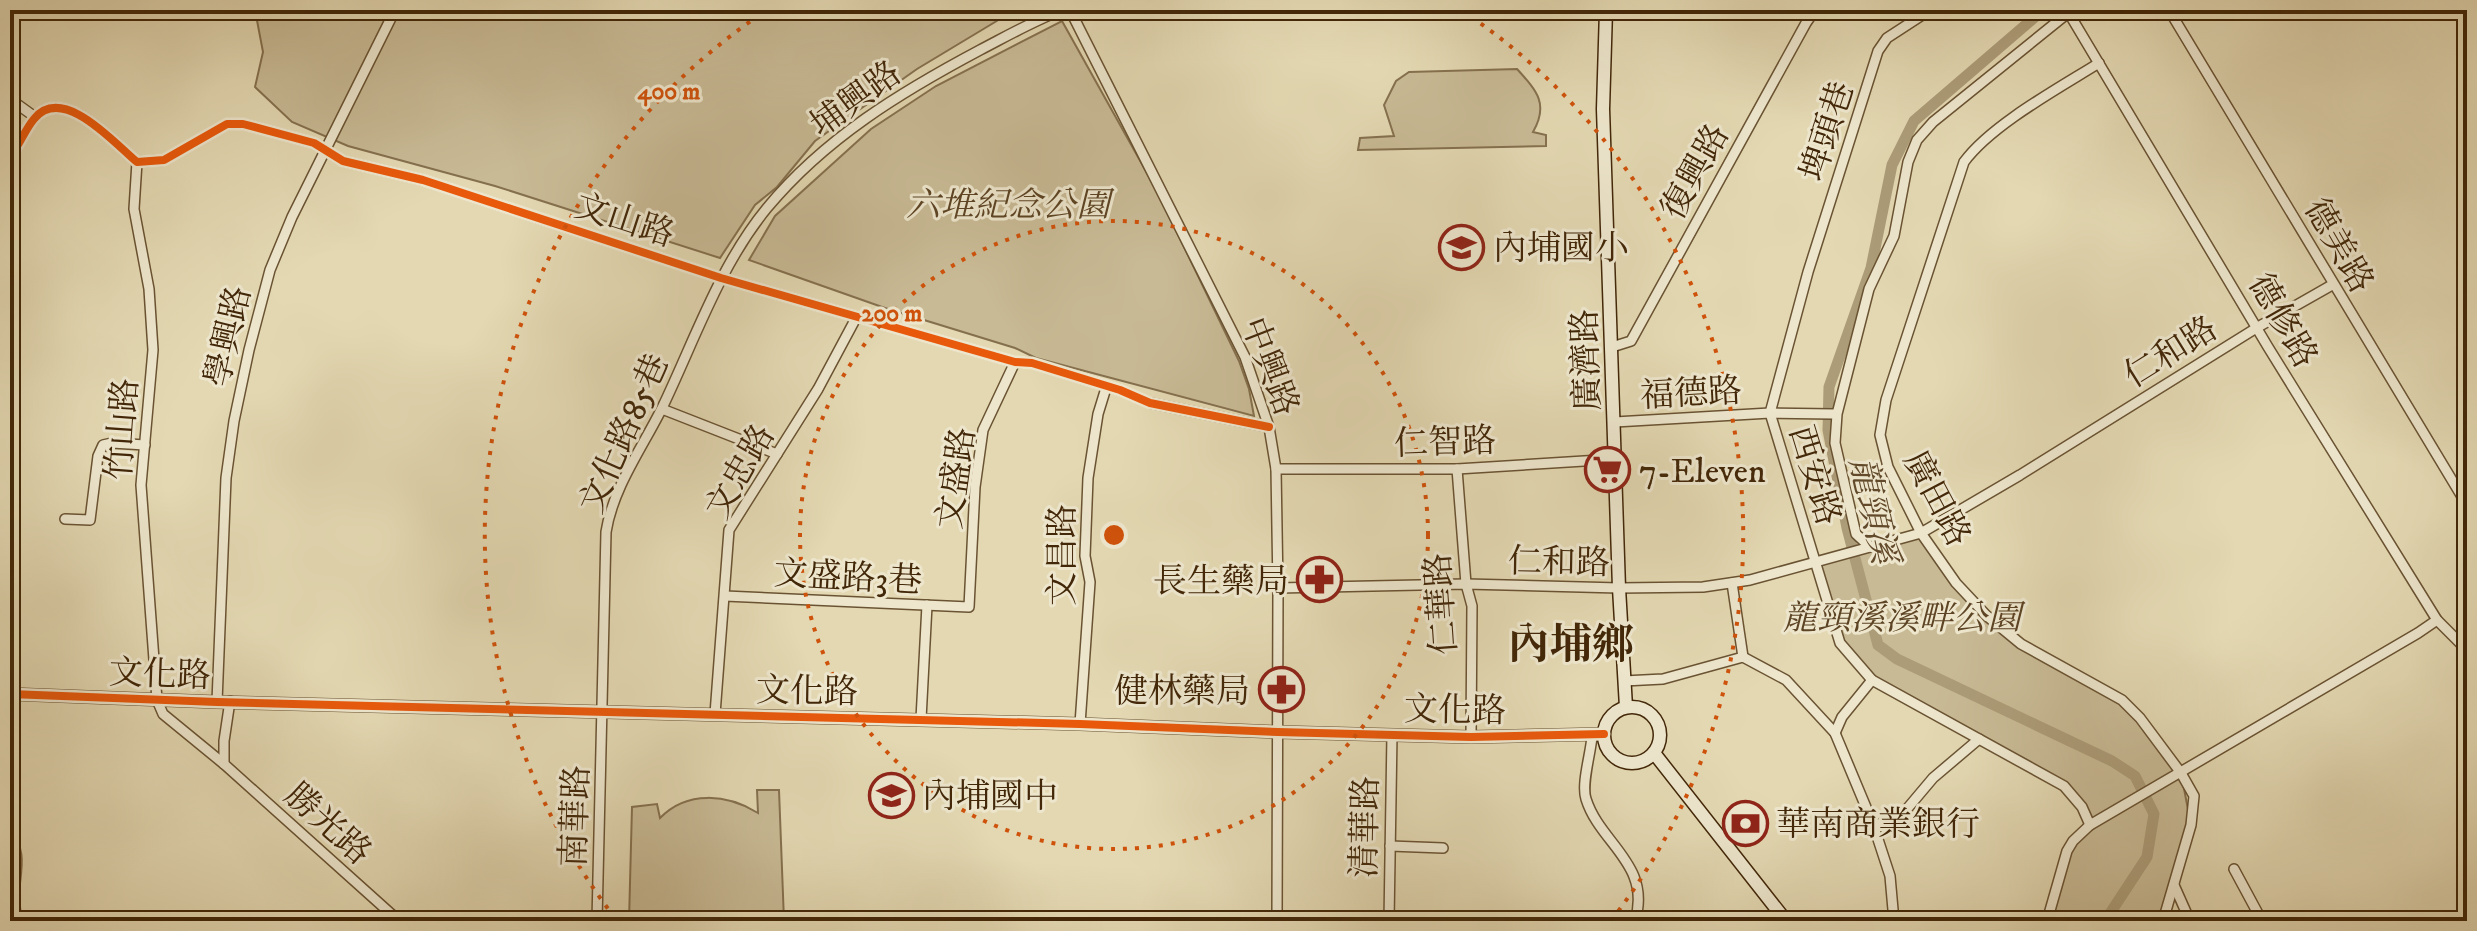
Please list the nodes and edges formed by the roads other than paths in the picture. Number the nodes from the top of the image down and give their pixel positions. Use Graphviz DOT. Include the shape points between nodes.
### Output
graph roads {
  1 [pos="395,10"];
  2 [pos="1062,10"];
  3 [pos="1070,10"];
  4 [pos="1606,10"];
  5 [pos="1815,10"];
  6 [pos="1930,10"];
  7 [pos="2169,10"];
  8 [pos="2068,12"];
  9 [pos="2099,63"];
  10 [pos="10,99"];
  11 [pos="35,117"];
  12 [pos="324,150"];
  13 [pos="10,156"];
  14 [pos="137,162"];
  15 [pos="721,278"];
  16 [pos="2332,285"];
  17 [pos="1803,292"];
  18 [pos="856,318"];
  19 [pos="2258,327"];
  20 [pos="1612,347"];
  21 [pos="1015,362"];
  22 [pos="1106,388"];
  23 [pos="662,409"];
  24 [pos="1770,413"];
  25 [pos="1833,414"];
  26 [pos="1615,422"];
  27 [pos="1269,427"];
  28 [pos="145,445"];
  29 [pos="777,454"];
  30 [pos="1616,459"];
  31 [pos="1276,469"];
  32 [pos="1457,469"];
  33 [pos="2467,505"];
  34 [pos="65,519"];
  35 [pos="1921,533"];
  36 [pos="1868,547"];
  37 [pos="1816,562"];
  38 [pos="1732,583"];
  39 [pos="1466,584"];
  40 [pos="1278,588"];
  41 [pos="1619,588"];
  42 [pos="725,596"];
  43 [pos="927,605"];
  44 [pos="969,607"];
  45 [pos="2437,620"];
  46 [pos="2467,650"];
  47 [pos="1743,657"];
  48 [pos="1872,680"];
  49 [pos="1624,681"];
  50 [pos="10,694"];
  51 [pos="157,700"];
  52 [pos="230,701"];
  53 [pos="217,702"];
  54 [pos="1626,707"];
  55 [pos="603,712"];
  56 [pos="715,714"];
  57 [pos="921,719"];
  58 [pos="1080,724"];
  59 [pos="1278,732"];
  60 [pos="1835,733"];
  61 [pos="1392,734"];
  62 [pos="1598,735"];
  63 [pos="1471,737"];
  64 [pos="1979,739"];
  65 [pos="1654,753"];
  66 [pos="224,764"];
  67 [pos="2181,773"];
  68 [pos="1873,824"];
  69 [pos="2090,825"];
  70 [pos="1390,846"];
  71 [pos="1443,848"];
  72 [pos="2234,869"];
  73 [pos="2174,885"];
  74 [pos="399,921"];
  75 [pos="597,921"];
  76 [pos="1277,921"];
  77 [pos="1389,921"];
  78 [pos="1635,921"];
  79 [pos="1786,921"];
  80 [pos="1894,921"];
  81 [pos="2047,921"];
  82 [pos="2163,921"];
  83 [pos="2190,921"];
  84 [pos="2262,921"];
  1 -- 12 [label="street, 學興路"];
  2 -- 15 [label="street, 埔興路" via="926,79 848,129 766,209"];
  3 -- 27 [label="street, 中興路" via="1245,357"];
  4 -- 20 [label="main road, 廣濟路" via="1603,109"];
  5 -- 20 [label="street, 復興路" via="1631,341"];
  6 -- 17 [label="street, 埤頭巷" via="1887,38 1878,51"];
  7 -- 16 [label="street, 德美路"];
  8 -- 9 [label="street, 德修路"];
  8 -- 36 [label="street" via="1933,122 1917,140 1908,162 1894,236 1869,289 1837,414 1835,443 1856,534"];
  9 -- 19 [label="street, 德修路"];
  9 -- 35 [label="street, 廣田路" via="1996,130 1964,162 1886,400 1880,435 1888,467"];
  10 -- 11 [label="street"];
  11 -- 13 [label="street"];
  11 -- 14 [label="street" via="47,110 65,110 89,119"];
  12 -- 14 [label="street, 文山路" via="277,132 227,124 164,160"];
  12 -- 15 [label="street, 文山路" via="343,161 423,180"];
  12 -- 53 [label="street, 學興路" via="270,270 234,421 222,537"];
  14 -- 28 [label="street, 竹山路" via="134,209 149,289 153,350"];
  15 -- 18 [label="street, 文山路"];
  15 -- 23 [label="street, 文化路85巷"];
  16 -- 19 [label="street, 仁和路"];
  16 -- 33 [label="street, 德美路"];
  17 -- 24 [label="street, 福德路"];
  18 -- 21 [label="street, 文山路"];
  18 -- 29 [label="street, 文忠路"];
  19 -- 35 [label="street, 仁和路"];
  19 -- 45 [label="street, 德修路"];
  20 -- 26 [label="main road, 廣濟路"];
  21 -- 22 [label="street, 文山路"];
  21 -- 44 [label="street, 文盛路" via="983,430"];
  22 -- 27 [label="street, 文山路" via="1150,403"];
  22 -- 58 [label="street, 文昌路" via="1088,478 1085,556 1090,582"];
  23 -- 29 [label="street"];
  23 -- 55 [label="street, 文化路85巷" via="608,515"];
  24 -- 25 [label="street, 福德路"];
  24 -- 26 [label="street, 福德路"];
  24 -- 37 [label="street, 西安路"];
  26 -- 30 [label="main road, 廣濟路"];
  27 -- 31 [label="street, 中興路"];
  28 -- 34 [label="street" via="103,445 90,520"];
  28 -- 51 [label="street, 竹山路" via="141,485"];
  29 -- 42 [label="street, 文忠路" via="729,530"];
  30 -- 32 [label="street, 仁智路"];
  30 -- 41 [label="main road, 廣濟路"];
  31 -- 32 [label="street, 仁智路"];
  31 -- 40 [label="street, 中興路"];
  32 -- 39 [label="street, 仁華路"];
  35 -- 36 [label="street, 仁和路"];
  35 -- 67 [label="street, 廣田路" via="1987,616 2021,644 2122,700"];
  36 -- 37 [label="street, 仁和路"];
  37 -- 38 [label="street, 仁和路"];
  37 -- 48 [label="street, 西安路" via="1840,643"];
  38 -- 41 [label="street, 仁和路"];
  38 -- 47 [label="street"];
  39 -- 40 [label="street, 仁和路"];
  39 -- 41 [label="street, 仁和路"];
  39 -- 63 [label="street, 仁華路" via="1472,606"];
  40 -- 59 [label="street, 中興路"];
  41 -- 49 [label="main road, 廣濟路"];
  42 -- 43 [label="street, 文盛路3巷"];
  42 -- 56 [label="street, 文忠路"];
  43 -- 44 [label="street, 文盛路3巷"];
  43 -- 57 [label="street"];
  45 -- 46 [label="street, 德修路"];
  45 -- 67 [label="street"];
  47 -- 49 [label="street" via="1663,679"];
  47 -- 60 [label="street" via="1786,680"];
  48 -- 60 [label="street"];
  48 -- 64 [label="street, 西安路"];
  49 -- 54 [label="main road, 廣濟路"];
  50 -- 51 [label="street, 文化路"];
  51 -- 53 [label="street, 文化路"];
  51 -- 66 [label="street, 勝光路" via="163,714"];
  52 -- 53 [label="street, 文化路"];
  52 -- 55 [label="street, 文化路"];
  52 -- 66 [label="street"];
  54 -- 62 [label="main road" via="1610,717"];
  54 -- 65 [label="main road" via="1645,710 1659,725"];
  55 -- 56 [label="street, 文化路"];
  55 -- 75 [label="street, 南華路"];
  56 -- 57 [label="street, 文化路"];
  57 -- 58 [label="street, 文化路"];
  58 -- 59 [label="street, 文化路"];
  59 -- 61 [label="street, 文化路"];
  59 -- 76 [label="street, 中興路"];
  60 -- 68 [label="street"];
  61 -- 63 [label="street, 文化路"];
  61 -- 70 [label="street, 清華路"];
  62 -- 63 [label="street, 文化路"];
  62 -- 65 [label="main road" via="1622,762 1640,762"];
  62 -- 78 [label="street" via="1584,792 1640,891"];
  64 -- 68 [label="street" via="1933,778 1901,816 1892,823"];
  64 -- 69 [label="street, 西安路" via="2064,786"];
  65 -- 79 [label="main road"];
  66 -- 74 [label="street, 勝光路"];
  67 -- 69 [label="street"];
  67 -- 73 [label="street, 廣田路" via="2194,796"];
  68 -- 80 [label="street" via="1890,876"];
  69 -- 81 [label="street" via="2067,851"];
  70 -- 71 [label="street"];
  70 -- 77 [label="street, 清華路"];
  72 -- 84 [label="street"];
  73 -- 82 [label="street, 廣田路"];
  73 -- 83 [label="street"];
}
